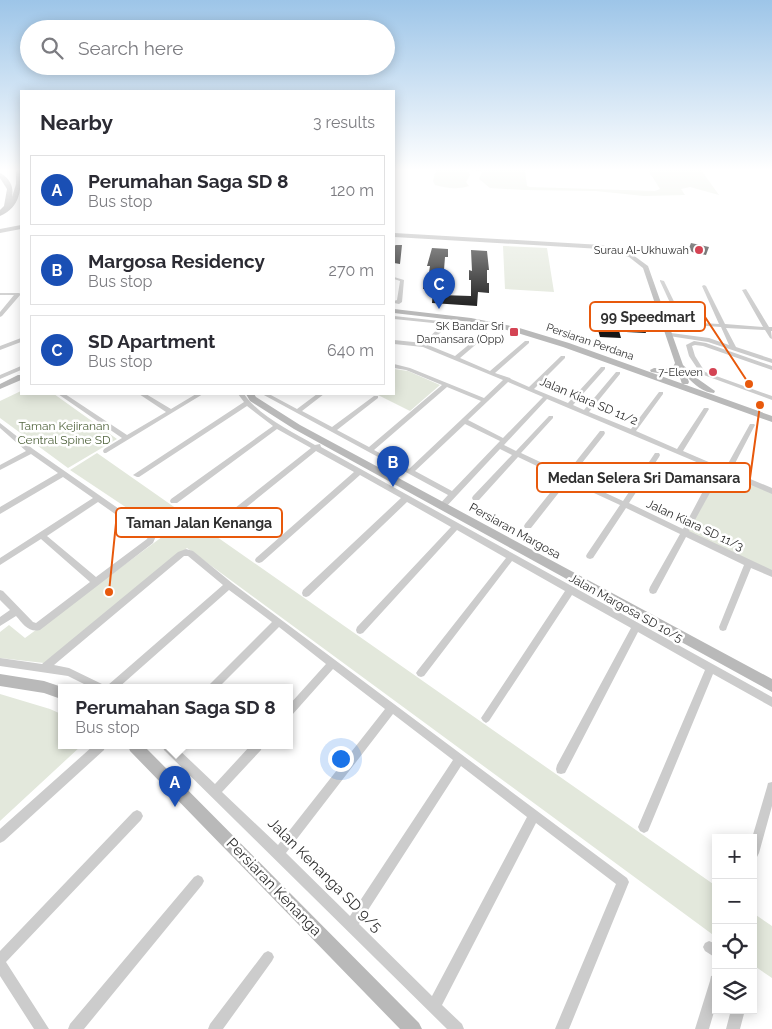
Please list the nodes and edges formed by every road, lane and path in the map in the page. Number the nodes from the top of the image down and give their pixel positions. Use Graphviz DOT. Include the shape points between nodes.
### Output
graph roads {
  1 [pos="20,227"];
  2 [pos="0,231"];
  3 [pos="395,235"];
  4 [pos="395,278"];
  5 [pos="662,280"];
  6 [pos="704,286"];
  7 [pos="744,290"];
  8 [pos="0,294"];
  9 [pos="20,294"];
  10 [pos="396,306"];
  11 [pos="660,306"];
  12 [pos="675,307"];
  13 [pos="0,315"];
  14 [pos="395,317"];
  15 [pos="723,326"];
  16 [pos="769,329"];
  17 [pos="485,334"];
  18 [pos="671,335"];
  19 [pos="772,337"];
  20 [pos="20,340"];
  21 [pos="395,342"];
  22 [pos="527,342"];
  23 [pos="424,345"];
  24 [pos="733,347"];
  25 [pos="0,348"];
  26 [pos="563,357"];
  27 [pos="456,358"];
  28 [pos="679,362"];
  29 [pos="772,362"];
  30 [pos="395,366"];
  31 [pos="20,368"];
  32 [pos="603,368"];
  33 [pos="772,368"];
  34 [pos="654,370"];
  35 [pos="491,373"];
  36 [pos="618,373"];
  37 [pos="20,377"];
  38 [pos="0,378"];
  39 [pos="508,380"];
  40 [pos="20,384"];
  41 [pos="684,384"];
  42 [pos="446,385"];
  43 [pos="0,387"];
  44 [pos="530,389"];
  45 [pos="711,391"];
  46 [pos="661,393"];
  47 [pos="0,394"];
  48 [pos="62,395"];
  49 [pos="144,395"];
  50 [pos="198,395"];
  51 [pos="320,395"];
  52 [pos="547,396"];
  53 [pos="255,397"];
  54 [pos="376,397"];
  55 [pos="772,398"];
  56 [pos="485,401"];
  57 [pos="569,405"];
  58 [pos="706,409"];
  59 [pos="170,411"];
  60 [pos="298,411"];
  61 [pos="585,412"];
  62 [pos="772,412"];
  63 [pos="551,418"];
  64 [pos="772,419"];
  65 [pos="464,421"];
  66 [pos="0,425"];
  67 [pos="752,425"];
  68 [pos="277,426"];
  69 [pos="332,430"];
  70 [pos="632,432"];
  71 [pos="602,433"];
  72 [pos="126,438"];
  73 [pos="502,443"];
  74 [pos="320,445"];
  75 [pos="369,450"];
  76 [pos="31,451"];
  77 [pos="106,451"];
  78 [pos="679,452"];
  79 [pos="517,454"];
  80 [pos="657,455"];
  81 [pos="0,468"];
  82 [pos="359,472"];
  83 [pos="410,472"];
  84 [pos="728,472"];
  85 [pos="62,474"];
  86 [pos="137,475"];
  87 [pos="567,477"];
  88 [pos="713,480"];
  89 [pos="772,491"];
  90 [pos="452,495"];
  91 [pos="99,498"];
  92 [pos="406,498"];
  93 [pos="476,498"];
  94 [pos="174,501"];
  95 [pos="624,504"];
  96 [pos="442,506"];
  97 [pos="0,511"];
  98 [pos="456,526"];
  99 [pos="528,526"];
  100 [pos="214,529"];
  101 [pos="684,533"];
  102 [pos="42,535"];
  103 [pos="590,556"];
  104 [pos="511,557"];
  105 [pos="259,560"];
  106 [pos="0,562"];
  107 [pos="749,563"];
  108 [pos="772,574"];
  109 [pos="96,582"];
  110 [pos="228,585"];
  111 [pos="570,590"];
  112 [pos="653,590"];
  113 [pos="306,593"];
  114 [pos="0,594"];
  115 [pos="16,611"];
  116 [pos="0,622"];
  117 [pos="278,622"];
  118 [pos="636,626"];
  119 [pos="723,627"];
  120 [pos="360,630"];
  121 [pos="0,662"];
  122 [pos="333,664"];
  123 [pos="44,668"];
  124 [pos="711,668"];
  125 [pos="421,673"];
  126 [pos="0,680"];
  127 [pos="93,684"];
  128 [pos="117,684"];
  129 [pos="216,684"];
  130 [pos="772,686"];
  131 [pos="58,693"];
  132 [pos="772,702"];
  133 [pos="293,708"];
  134 [pos="392,708"];
  135 [pos="486,718"];
  136 [pos="97,749"];
  137 [pos="138,749"];
  138 [pos="171,749"];
  139 [pos="254,749"];
  140 [pos="460,759"];
  141 [pos="561,770"];
  142 [pos="772,787"];
  143 [pos="216,791"];
  144 [pos="534,815"];
  145 [pos="137,816"];
  146 [pos="644,827"];
  147 [pos="0,837"];
  148 [pos="757,839"];
  149 [pos="279,853"];
  150 [pos="198,881"];
  151 [pos="351,925"];
  152 [pos="268,957"];
  153 [pos="0,960"];
  154 [pos="0,964"];
  155 [pos="712,995"];
  156 [pos="434,1006"];
  157 [pos="737,1014"];
  158 [pos="42,1029"];
  159 [pos="74,1029"];
  160 [pos="215,1029"];
  161 [pos="413,1029"];
  162 [pos="457,1029"];
  163 [pos="562,1029"];
  164 [pos="702,1029"];
  165 [pos="733,1029"];
  1 -- 2 [label="street"];
  3 -- 11 [label="street" via="610,248 646,266"];
  4 -- 10 [label="street" via="402,279"];
  5 -- 12 [label="street"];
  6 -- 15 [label="street"];
  7 -- 16 [label="street"];
  8 -- 9 [label="street"];
  9 -- 13 [label="street"];
  10 -- 34 [label="street, Persiaran Perdana" via="516,324"];
  10 -- 41 [label="street, Persiaran Perdana" via="550,339"];
  11 -- 12 [label="street"];
  11 -- 18 [label="street"];
  12 -- 15 [label="street" via="682,323"];
  14 -- 23 [label="street" via="447,323"];
  15 -- 16 [label="street"];
  15 -- 24 [label="street"];
  16 -- 19 [label="street"];
  17 -- 27 [label="street"];
  18 -- 24 [label="street" via="700,338"];
  18 -- 28 [label="street"];
  20 -- 25 [label="street"];
  21 -- 23 [label="street, Jalan Kiara SD 11/2"];
  22 -- 35 [label="street"];
  23 -- 27 [label="street, Jalan Kiara SD 11/2"];
  24 -- 29 [label="street"];
  26 -- 44 [label="street"];
  27 -- 35 [label="street, Jalan Kiara SD 11/2"];
  28 -- 34 [label="street" via="675,371"];
  28 -- 41 [label="street"];
  28 -- 45 [label="street" via="689,376"];
  30 -- 42 [label="street"];
  31 -- 38 [label="street"];
  32 -- 57 [label="street"];
  33 -- 55 [label="street" via="704,344 689,345 703,373"];
  34 -- 41 [label="street, Persiaran Perdana"];
  35 -- 39 [label="street, Jalan Kiara SD 11/2"];
  36 -- 61 [label="street"];
  37 -- 43 [label="street"];
  39 -- 44 [label="street, Jalan Kiara SD 11/2"];
  39 -- 56 [label="street"];
  40 -- 47 [label="street"];
  41 -- 45 [label="street, Persiaran Perdana"];
  41 -- 64 [label="street, Persiaran Perdana"];
  42 -- 56 [label="street"];
  42 -- 75 [label="street"];
  44 -- 52 [label="street, Jalan Kiara SD 11/2"];
  45 -- 62 [label="street, Persiaran Perdana"];
  46 -- 70 [label="street"];
  48 -- 72 [label="street"];
  49 -- 59 [label="street"];
  50 -- 59 [label="street"];
  51 -- 60 [label="street"];
  52 -- 57 [label="street, Jalan Kiara SD 11/2"];
  52 -- 73 [label="street"];
  53 -- 60 [label="street"];
  53 -- 68 [label="street, Jalan Margosa SD 10/5"];
  53 -- 74 [label="street, Persiaran Margosa"];
  53 -- 86 [label="street"];
  54 -- 69 [label="street"];
  56 -- 65 [label="street"];
  57 -- 61 [label="street, Jalan Kiara SD 11/2"];
  58 -- 78 [label="street"];
  59 -- 72 [label="street"];
  60 -- 69 [label="street"];
  61 -- 70 [label="street, Jalan Kiara SD 11/2"];
  63 -- 79 [label="street"];
  65 -- 73 [label="street, Jalan Kiara SD 11/3"];
  65 -- 83 [label="street"];
  66 -- 76 [label="street"];
  67 -- 84 [label="street"];
  68 -- 74 [label="street, Jalan Margosa SD 10/5"];
  68 -- 94 [label="street"];
  69 -- 75 [label="street"];
  70 -- 78 [label="street, Jalan Kiara SD 11/2"];
  71 -- 87 [label="street"];
  72 -- 77 [label="street"];
  73 -- 79 [label="street, Jalan Kiara SD 11/3"];
  73 -- 90 [label="street"];
  74 -- 82 [label="street, Jalan Margosa SD 10/5"];
  74 -- 96 [label="street, Persiaran Margosa"];
  74 -- 100 [label="street"];
  75 -- 83 [label="street"];
  76 -- 81 [label="street"];
  76 -- 85 [label="street"];
  78 -- 84 [label="street, Jalan Kiara SD 11/2"];
  79 -- 87 [label="street, Jalan Kiara SD 11/3"];
  79 -- 93 [label="street"];
  80 -- 95 [label="street"];
  82 -- 92 [label="street, Jalan Margosa SD 10/5"];
  82 -- 105 [label="street"];
  83 -- 90 [label="street"];
  84 -- 89 [label="street, Jalan Kiara SD 11/2"];
  85 -- 91 [label="street"];
  85 -- 97 [label="street"];
  87 -- 95 [label="street, Jalan Kiara SD 11/3"];
  87 -- 99 [label="street"];
  88 -- 101 [label="street"];
  90 -- 96 [label="street"];
  91 -- 102 [label="street"];
  91 -- 109 [label="street" via="151,534 151,538"];
  92 -- 98 [label="street, Jalan Margosa SD 10/5"];
  92 -- 113 [label="street"];
  95 -- 101 [label="street, Jalan Kiara SD 11/3"];
  95 -- 103 [label="street"];
  96 -- 130 [label="street, Persiaran Margosa"];
  98 -- 104 [label="street, Jalan Margosa SD 10/5"];
  98 -- 120 [label="street"];
  101 -- 107 [label="street, Jalan Kiara SD 11/3"];
  101 -- 112 [label="street"];
  102 -- 106 [label="street"];
  102 -- 109 [label="street"];
  104 -- 111 [label="street, Jalan Margosa SD 10/5"];
  104 -- 125 [label="street"];
  107 -- 108 [label="street, Jalan Kiara SD 11/3"];
  107 -- 119 [label="street"];
  109 -- 115 [label="street" via="37,626 31,626"];
  110 -- 117 [label="street"];
  110 -- 123 [label="street" via="190,554 181,554"];
  110 -- 128 [label="street"];
  111 -- 118 [label="street, Jalan Margosa SD 10/5"];
  111 -- 135 [label="street"];
  114 -- 115 [label="street"];
  115 -- 116 [label="street"];
  117 -- 122 [label="street"];
  117 -- 129 [label="street"];
  118 -- 124 [label="street, Jalan Margosa SD 10/5"];
  118 -- 141 [label="street"];
  121 -- 123 [label="street"];
  122 -- 133 [label="street"];
  122 -- 134 [label="street"];
  123 -- 127 [label="street" via="69,672"];
  124 -- 132 [label="street, Jalan Margosa SD 10/5"];
  124 -- 146 [label="street"];
  126 -- 131 [label="street" via="44,687"];
  134 -- 140 [label="street"];
  134 -- 149 [label="street"];
  136 -- 147 [label="street"];
  137 -- 161 [label="street, Persiaran Kenanga"];
  138 -- 143 [label="street, Jalan Kenanga SD 9/5"];
  139 -- 143 [label="street"];
  140 -- 144 [label="street"];
  140 -- 151 [label="street"];
  142 -- 148 [label="street"];
  143 -- 149 [label="street, Jalan Kenanga SD 9/5"];
  144 -- 156 [label="street"];
  144 -- 163 [label="street" via="623,882"];
  145 -- 153 [label="street"];
  149 -- 151 [label="street, Jalan Kenanga SD 9/5"];
  150 -- 159 [label="street"];
  151 -- 156 [label="street, Jalan Kenanga SD 9/5"];
  152 -- 160 [label="street"];
  154 -- 158 [label="street"];
  155 -- 164 [label="street"];
  156 -- 162 [label="street, Jalan Kenanga SD 9/5"];
  157 -- 165 [label="street"];
}
